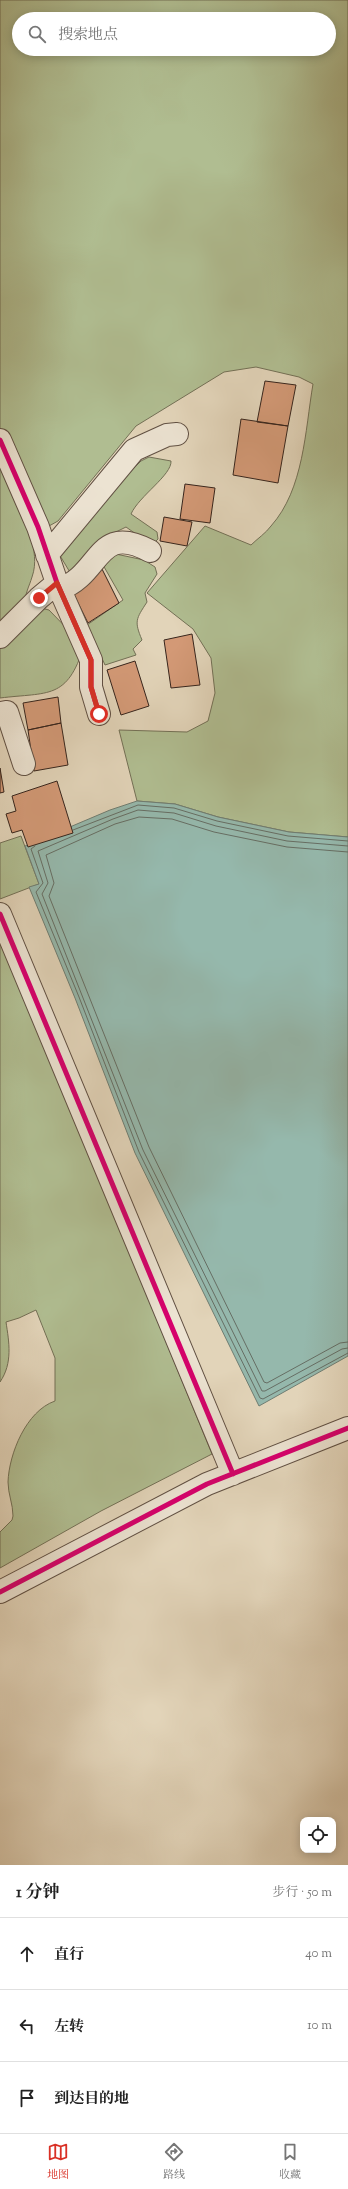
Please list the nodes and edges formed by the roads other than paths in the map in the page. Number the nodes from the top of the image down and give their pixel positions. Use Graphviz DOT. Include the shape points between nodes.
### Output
graph roads {
  1 [pos="177,434"];
  2 [pos="0,440"];
  3 [pos="150,551"];
  4 [pos="47,555"];
  5 [pos="59,586"];
  6 [pos="0,637"];
  7 [pos="0,712"];
  8 [pos="99,714"];
  9 [pos="24,764"];
  10 [pos="0,914"];
  11 [pos="348,1428"];
  12 [pos="232,1474"];
  13 [pos="0,1592"];
  1 -- 4 [label="street" via="167,435 134,450"];
  2 -- 4 [label="street" via="35,520"];
  3 -- 5 [label="street" via="132,543 112,544 97,556 81,578"];
  4 -- 5 [label="street"];
  5 -- 6 [label="street" via="39,598"];
  5 -- 8 [label="street" via="91,660 91,687"];
  7 -- 9 [label="street" via="7,712"];
  10 -- 12 [label="street"];
  11 -- 12 [label="street"];
  12 -- 13 [label="street" via="194,1491"];
}
